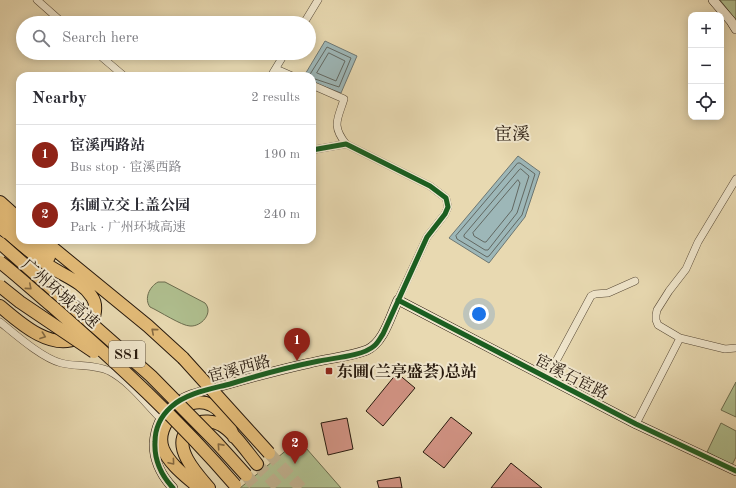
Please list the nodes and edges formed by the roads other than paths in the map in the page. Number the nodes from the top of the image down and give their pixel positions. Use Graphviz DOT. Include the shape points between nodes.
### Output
graph roads {
  1 [pos="37,0"];
  2 [pos="318,0"];
  3 [pos="713,0"];
  4 [pos="55,16"];
  5 [pos="308,16"];
  6 [pos="736,29"];
  7 [pos="105,60"];
  8 [pos="281,60"];
  9 [pos="276,69"];
  10 [pos="119,72"];
  11 [pos="274,72"];
  12 [pos="283,72"];
  13 [pos="316,87"];
  14 [pos="346,144"];
  15 [pos="316,149"];
  16 [pos="736,179"];
  17 [pos="0,202"];
  18 [pos="16,216"];
  19 [pos="2,221"];
  20 [pos="16,226"];
  21 [pos="16,230"];
  22 [pos="16,234"];
  23 [pos="0,243"];
  24 [pos="26,244"];
  25 [pos="35,244"];
  26 [pos="47,244"];
  27 [pos="0,262"];
  28 [pos="635,281"];
  29 [pos="80,283"];
  30 [pos="0,286"];
  31 [pos="398,300"];
  32 [pos="0,306"];
  33 [pos="0,322"];
  34 [pos="680,338"];
  35 [pos="736,348"];
  36 [pos="546,378"];
  37 [pos="134,380"];
  38 [pos="161,419"];
  39 [pos="198,423"];
  40 [pos="636,424"];
  41 [pos="234,437"];
  42 [pos="269,453"];
  43 [pos="256,464"];
  44 [pos="736,471"];
  45 [pos="246,476"];
  46 [pos="235,485"];
  47 [pos="173,488"];
  48 [pos="198,488"];
  49 [pos="209,488"];
  1 -- 4 [label="street"];
  2 -- 5 [label="street"];
  3 -- 6 [label="street"];
  7 -- 10 [label="street"];
  8 -- 9 [label="street"];
  9 -- 11 [label="street"];
  9 -- 12 [label="street"];
  13 -- 14 [label="street" via="344,99 336,126 338,135"];
  14 -- 15 [label="street"];
  14 -- 31 [label="street, 宦溪西路" via="430,186 446,198 448,207 445,214 427,237"];
  16 -- 34 [label="street" via="698,242 686,270 657,310 658,325"];
  17 -- 18 [label="highway"];
  19 -- 20 [label="highway"];
  19 -- 21 [label="highway"];
  19 -- 22 [label="highway"];
  23 -- 39 [label="highway, 广州环城高速 / S81, bridge" via="133,360"];
  24 -- 29 [label="highway" via="48,265"];
  25 -- 29 [label="highway"];
  42 -- 26 [label="highway, one-way, bridge" via="183,358 148,326"];
  27 -- 37 [label="highway, 广州环城高速 / S81, one-way, bridge"];
  28 -- 36 [label="street" via="608,293 591,296"];
  32 -- 29 [label="highway, one-way" via="37,334 66,342 73,340 89,329 95,312 92,297"];
  30 -- 37 [label="highway, bridge"];
  31 -- 36 [label="street, 宦溪石宦路"];
  31 -- 38 [label="street, 宦溪西路" via="374,347 203,391 176,403"];
  33 -- 38 [label="street" via="42,353 61,362 109,371 126,382"];
  34 -- 35 [label="street" via="725,349"];
  34 -- 40 [label="street"];
  36 -- 40 [label="street, 宦溪石宦路"];
  37 -- 46 [label="highway, 广州环城高速 / S81, bridge" via="203,448"];
  38 -- 47 [label="street, 宦溪西路" via="156,429 154,450 164,478"];
  39 -- 41 [label="highway" via="202,421 222,425"];
  45 -- 39 [label="highway, 广州环城高速 / S81, one-way, bridge"];
  39 -- 49 [label="highway" via="193,424 183,436 183,451"];
  40 -- 44 [label="street, 宦溪石宦路"];
  41 -- 43 [label="highway"];
  41 -- 48 [label="highway, one-way" via="221,413 212,405 205,403 195,402 186,405 176,411 169,420 161,435 164,450 177,468"];
}
